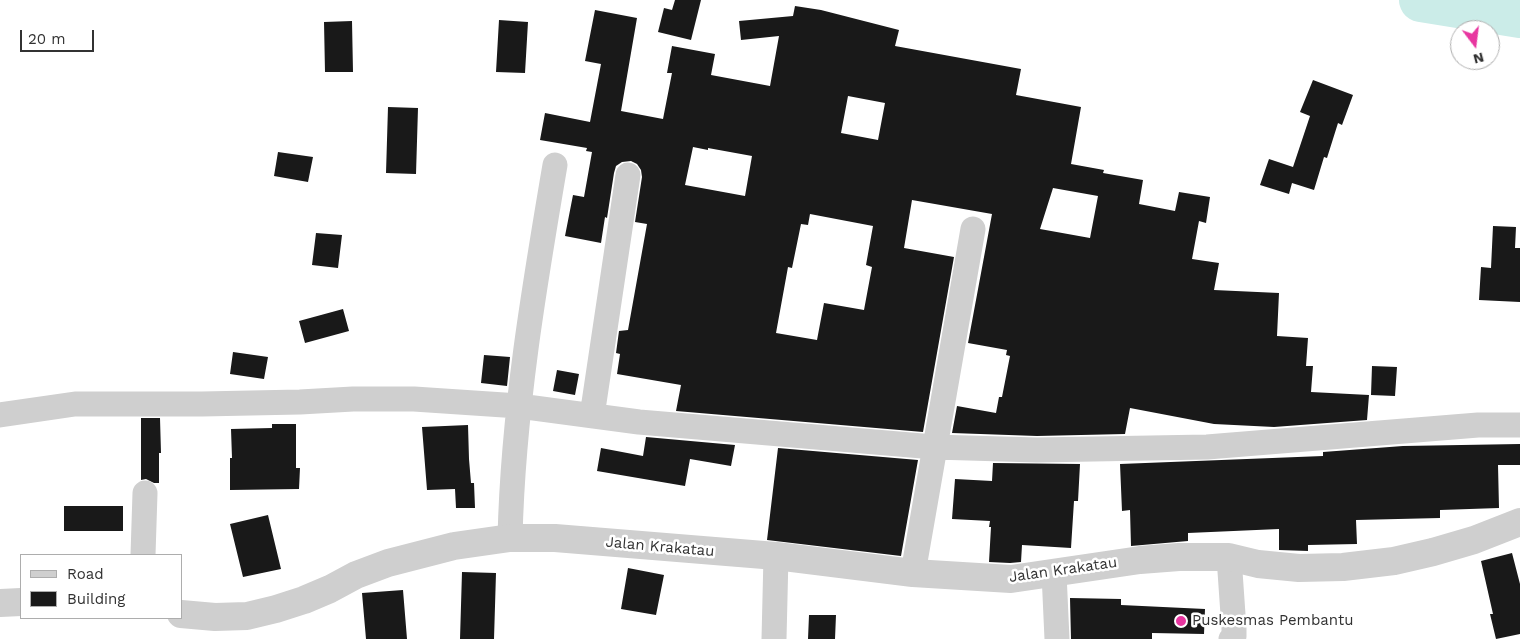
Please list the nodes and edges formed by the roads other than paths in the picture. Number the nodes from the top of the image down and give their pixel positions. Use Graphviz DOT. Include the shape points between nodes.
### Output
graph roads {
  1 [pos="555,165"];
  2 [pos="628,175"];
  3 [pos="973,229"];
  4 [pos="519,406"];
  5 [pos="0,415"];
  6 [pos="592,416"];
  7 [pos="1520,425"];
  8 [pos="934,447"];
  9 [pos="145,493"];
  10 [pos="1520,522"];
  11 [pos="510,538"];
  12 [pos="143,554"];
  13 [pos="776,556"];
  14 [pos="1229,557"];
  15 [pos="913,573"];
  16 [pos="1054,573"];
  17 [pos="20,602"];
  18 [pos="0,603"];
  19 [pos="182,614"];
  20 [pos="774,639"];
  21 [pos="1057,639"];
  22 [pos="1231,639"];
  1 -- 4 [label="street"];
  2 -- 6 [label="street"];
  3 -- 8 [label="street"];
  4 -- 5 [label="street" via="388,398 211,404 96,403"];
  4 -- 6 [label="street"];
  4 -- 11 [label="street"];
  6 -- 8 [label="street"];
  7 -- 8 [label="street" via="1469,426 1207,447 1037,450"];
  8 -- 15 [label="street"];
  9 -- 12 [label="street"];
  10 -- 14 [label="street, Jalan Krakatau" via="1474,540 1394,561 1299,568"];
  11 -- 13 [label="street, Jalan Krakatau" via="555,538"];
  11 -- 19 [label="street, Jalan Krakatau" via="454,546 388,563 304,600 266,612 215,617"];
  13 -- 15 [label="street, Jalan Krakatau"];
  13 -- 20 [label="street"];
  14 -- 16 [label="street, Jalan Krakatau" via="1140,560"];
  14 -- 22 [label="street" via="1234,629"];
  15 -- 16 [label="street, Jalan Krakatau" via="1011,579"];
  16 -- 21 [label="street"];
  17 -- 18 [label="street"];
}
